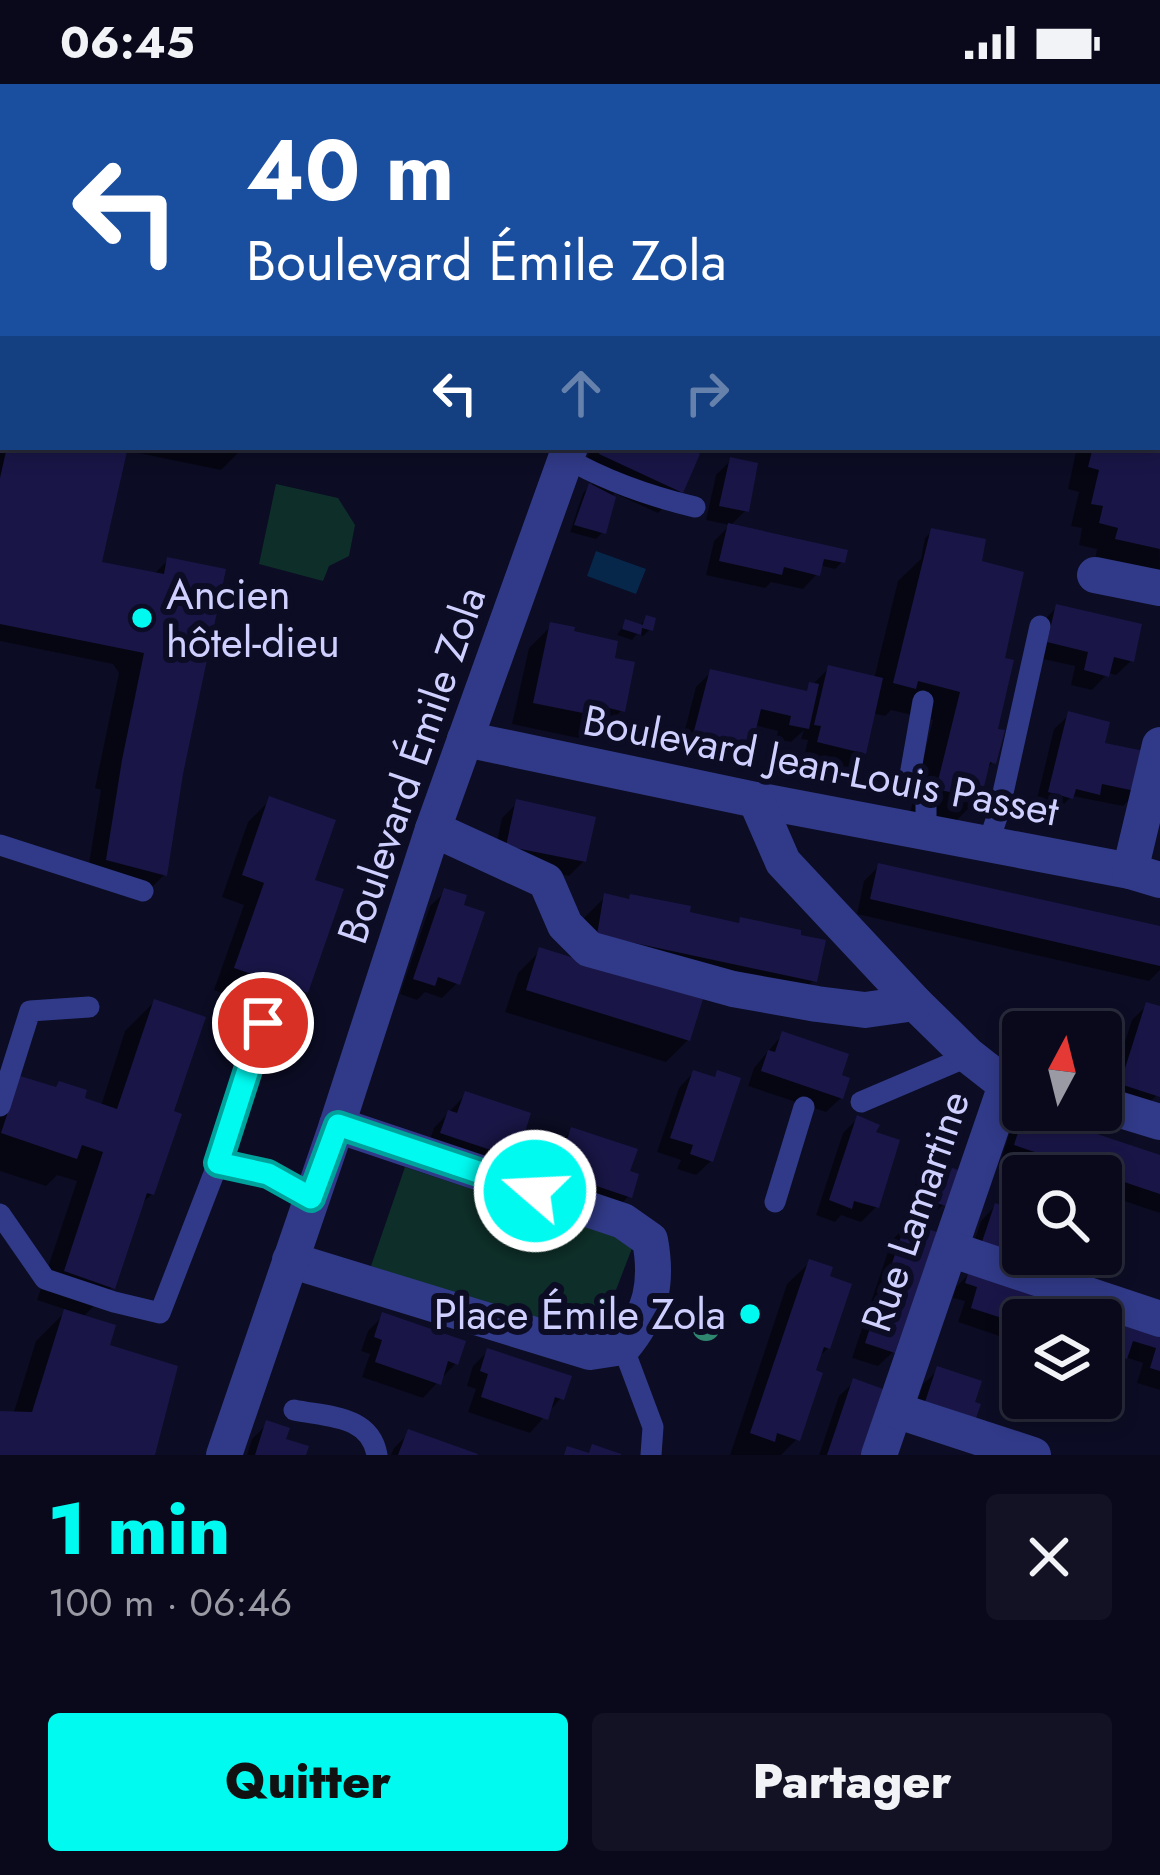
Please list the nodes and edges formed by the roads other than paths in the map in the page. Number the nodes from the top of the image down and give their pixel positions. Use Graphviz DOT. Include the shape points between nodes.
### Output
graph roads {
  1 [pos="568,453"];
  2 [pos="695,507"];
  3 [pos="1095,575"];
  4 [pos="1160,588"];
  5 [pos="1040,626"];
  6 [pos="923,701"];
  7 [pos="465,739"];
  8 [pos="1160,745"];
  9 [pos="756,800"];
  10 [pos="433,829"];
  11 [pos="926,832"];
  12 [pos="988,844"];
  13 [pos="0,845"];
  14 [pos="1145,876"];
  15 [pos="143,891"];
  16 [pos="915,1003"];
  17 [pos="89,1007"];
  18 [pos="263,1023"];
  19 [pos="969,1056"];
  20 [pos="1002,1078"];
  21 [pos="861,1102"];
  22 [pos="0,1106"];
  23 [pos="804,1107"];
  24 [pos="1122,1110"];
  25 [pos="1002,1117"];
  26 [pos="1160,1122"];
  27 [pos="338,1125"];
  28 [pos="218,1163"];
  29 [pos="311,1198"];
  30 [pos="775,1202"];
  31 [pos="0,1214"];
  32 [pos="950,1249"];
  33 [pos="290,1260"];
  34 [pos="1160,1319"];
  35 [pos="623,1347"];
  36 [pos="294,1410"];
  37 [pos="895,1410"];
  38 [pos="224,1455"];
  39 [pos="376,1455"];
  40 [pos="651,1455"];
  41 [pos="879,1455"];
  42 [pos="1034,1455"];
  1 -- 2 [label="lane" via="603,479"];
  1 -- 7 [label="street, Boulevard Émile Zola"];
  3 -- 4 [label="street"];
  5 -- 12 [label="lane"];
  6 -- 11 [label="lane" via="909,781 926,801"];
  7 -- 9 [label="street, Boulevard Jean-Louis Passet"];
  7 -- 10 [label="street, Boulevard Émile Zola"];
  8 -- 14 [label="street"];
  9 -- 11 [label="street, Boulevard Jean-Louis Passet"];
  9 -- 16 [label="street, Rue Lamartine" via="783,862"];
  10 -- 16 [label="street" via="546,881 565,925 589,949 817,1004 865,1010"];
  10 -- 27 [label="street, Boulevard Émile Zola"];
  11 -- 12 [label="street, Boulevard Jean-Louis Passet"];
  12 -- 14 [label="street, Boulevard Jean-Louis Passet"];
  13 -- 15 [label="lane"];
  16 -- 19 [label="street, Rue Lamartine"];
  17 -- 22 [label="lane" via="29,1011"];
  18 -- 28 [label="lane"];
  19 -- 20 [label="street, Rue Lamartine"];
  19 -- 21 [label="lane"];
  23 -- 30 [label="lane"];
  24 -- 26 [label="street"];
  25 -- 32 [label="street, Rue Lamartine"];
  27 -- 29 [label="street, Boulevard Émile Zola"];
  27 -- 35 [label="street" via="623,1221 650,1240 651,1296"];
  28 -- 29 [label="lane" via="268,1174"];
  28 -- 31 [label="lane" via="160,1313 45,1280"];
  29 -- 33 [label="street, Boulevard Émile Zola"];
  32 -- 34 [label="street"];
  32 -- 37 [label="street, Rue Lamartine"];
  33 -- 35 [label="street" via="590,1352"];
  33 -- 38 [label="street, Boulevard Émile Zola"];
  35 -- 40 [label="lane" via="653,1427"];
  36 -- 39 [label="lane" via="356,1423 374,1438"];
  37 -- 41 [label="street, Rue Lamartine"];
  37 -- 42 [label="street"];
}
